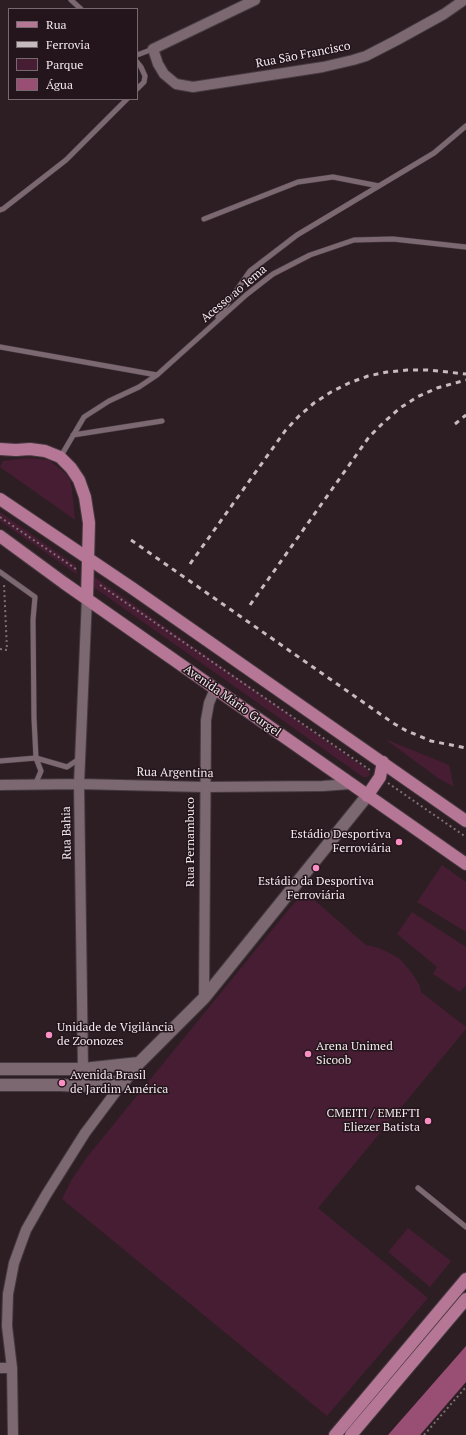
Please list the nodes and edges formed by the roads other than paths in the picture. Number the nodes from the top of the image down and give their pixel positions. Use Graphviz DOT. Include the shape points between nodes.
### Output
graph roads {
  1 [pos="71,0"];
  2 [pos="255,0"];
  3 [pos="464,0"];
  4 [pos="80,8"];
  5 [pos="152,49"];
  6 [pos="138,54"];
  7 [pos="138,63"];
  8 [pos="138,88"];
  9 [pos="126,100"];
  10 [pos="466,126"];
  11 [pos="379,186"];
  12 [pos="0,210"];
  13 [pos="204,219"];
  14 [pos="466,247"];
  15 [pos="213,324"];
  16 [pos="0,347"];
  17 [pos="158,375"];
  18 [pos="162,420"];
  19 [pos="73,435"];
  20 [pos="0,449"];
  21 [pos="16,450"];
  22 [pos="60,457"];
  23 [pos="0,458"];
  24 [pos="0,499"];
  25 [pos="0,536"];
  26 [pos="88,558"];
  27 [pos="2,574"];
  28 [pos="87,598"];
  29 [pos="215,689"];
  30 [pos="36,758"];
  31 [pos="80,759"];
  32 [pos="0,761"];
  33 [pos="383,762"];
  34 [pos="79,784"];
  35 [pos="350,784"];
  36 [pos="0,785"];
  37 [pos="35,785"];
  38 [pos="204,787"];
  39 [pos="367,796"];
  40 [pos="466,821"];
  41 [pos="466,864"];
  42 [pos="204,998"];
  43 [pos="139,1063"];
  44 [pos="0,1069"];
  45 [pos="83,1069"];
  46 [pos="124,1081"];
  47 [pos="0,1085"];
  48 [pos="82,1086"];
  49 [pos="418,1188"];
  50 [pos="466,1227"];
  51 [pos="466,1279"];
  52 [pos="466,1298"];
  53 [pos="0,1368"];
  54 [pos="12,1368"];
  55 [pos="13,1435"];
  56 [pos="333,1435"];
  57 [pos="351,1435"];
  1 -- 4 [label="lane"];
  2 -- 5 [label="street"];
  3 -- 5 [label="street, Rua São Francisco" via="444,14 366,56 323,67 185,87 176,84 164,74"];
  5 -- 6 [label="lane"];
  7 -- 8 [label="lane" via="145,76 144,82"];
  9 -- 12 [label="lane" via="66,160"];
  10 -- 11 [label="lane" via="434,153"];
  11 -- 13 [label="lane" via="333,177 298,182"];
  11 -- 15 [label="lane" via="297,235 250,271"];
  14 -- 15 [label="lane, Acesso ao Iema" via="393,239 354,240 310,256 273,274"];
  15 -- 17 [label="lane, Acesso ao Iema"];
  16 -- 17 [label="lane"];
  17 -- 19 [label="lane, Acesso ao Iema" via="84,417"];
  18 -- 19 [label="lane"];
  19 -- 22 [label="lane, Acesso ao Iema"];
  20 -- 21 [label="main road"];
  21 -- 22 [label="main road" via="45,451"];
  21 -- 23 [label="main road"];
  22 -- 26 [label="main road" via="79,480 85,497 89,523"];
  24 -- 26 [label="main road"];
  25 -- 28 [label="main road, Avenida Mário Gurgel"];
  26 -- 28 [label="main road"];
  26 -- 33 [label="main road"];
  27 -- 30 [label="lane" via="35,597 33,620"];
  28 -- 29 [label="main road, Avenida Mário Gurgel"];
  28 -- 31 [label="street, Rua Bahia"];
  29 -- 35 [label="main road, Avenida Mário Gurgel"];
  29 -- 38 [label="street, Rua Pernambuco" via="206,720"];
  30 -- 31 [label="lane" via="67,767"];
  30 -- 32 [label="lane"];
  30 -- 37 [label="lane" via="41,771"];
  31 -- 34 [label="street, Rua Bahia"];
  33 -- 39 [label="main road" via="380,777"];
  33 -- 40 [label="main road"];
  34 -- 37 [label="street, Rua Argentina"];
  34 -- 38 [label="street, Rua Argentina"];
  34 -- 45 [label="street, Rua Bahia"];
  35 -- 38 [label="street, Rua Argentina"];
  35 -- 39 [label="main road, Avenida Mário Gurgel"];
  36 -- 37 [label="street, Rua Argentina"];
  38 -- 42 [label="street, Rua Pernambuco"];
  39 -- 41 [label="main road, Avenida Mário Gurgel"];
  39 -- 42 [label="street"];
  42 -- 43 [label="street"];
  43 -- 45 [label="street"];
  43 -- 46 [label="street"];
  44 -- 45 [label="street"];
  45 -- 48 [label="street, Rua Bahia"];
  46 -- 48 [label="street"];
  46 -- 54 [label="street" via="85,1132 26,1230 14,1263 8,1294 7,1326"];
  47 -- 48 [label="street"];
  49 -- 50 [label="lane"];
  51 -- 56 [label="main road"];
  52 -- 57 [label="main road"];
  53 -- 54 [label="street"];
  54 -- 55 [label="street"];
}
